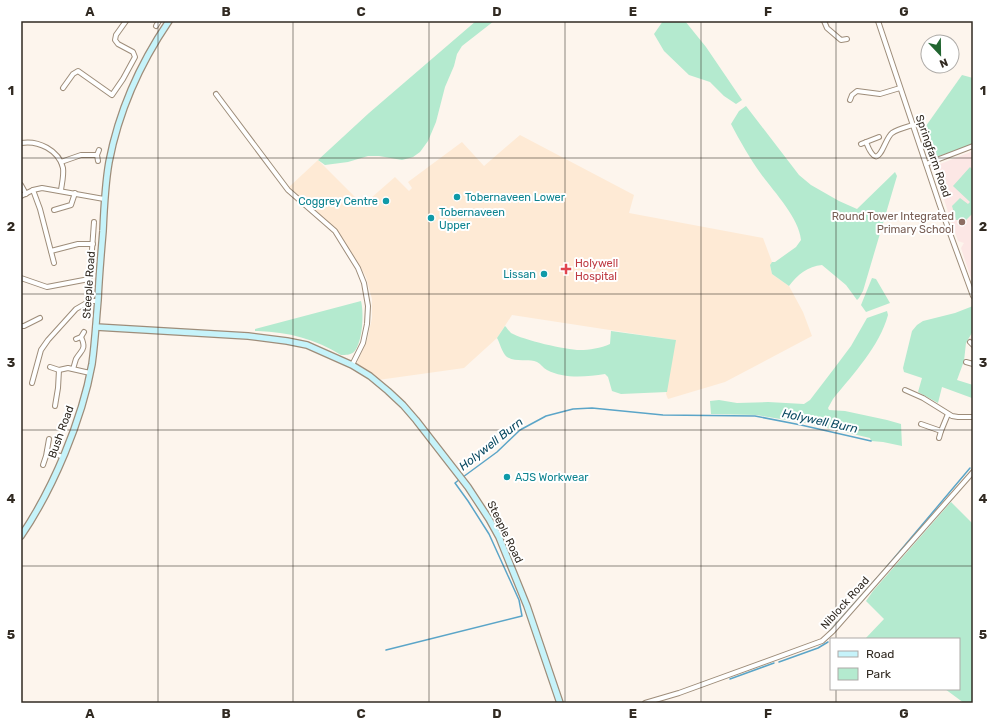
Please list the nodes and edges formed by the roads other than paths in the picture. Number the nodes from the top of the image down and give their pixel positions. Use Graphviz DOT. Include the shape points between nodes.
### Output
graph roads {
  1 [pos="126,21"];
  2 [pos="159,21"];
  3 [pos="169,21"];
  4 [pos="824,21"];
  5 [pos="878,21"];
  6 [pos="156,26"];
  7 [pos="847,39"];
  8 [pos="63,88"];
  9 [pos="900,88"];
  10 [pos="216,94"];
  11 [pos="850,100"];
  12 [pos="913,125"];
  13 [pos="879,137"];
  14 [pos="21,143"];
  15 [pos="973,146"];
  16 [pos="99,150"];
  17 [pos="97,155"];
  18 [pos="98,161"];
  19 [pos="61,162"];
  20 [pos="926,164"];
  21 [pos="21,185"];
  22 [pos="33,190"];
  23 [pos="61,190"];
  24 [pos="75,193"];
  25 [pos="26,194"];
  26 [pos="21,196"];
  27 [pos="104,199"];
  28 [pos="54,210"];
  29 [pos="94,222"];
  30 [pos="93,244"];
  31 [pos="92,250"];
  32 [pos="51,251"];
  33 [pos="54,263"];
  34 [pos="90,273"];
  35 [pos="21,278"];
  36 [pos="973,296"];
  37 [pos="98,301"];
  38 [pos="40,318"];
  39 [pos="21,326"];
  40 [pos="96,327"];
  41 [pos="84,332"];
  42 [pos="81,337"];
  43 [pos="76,339"];
  44 [pos="966,362"];
  45 [pos="973,364"];
  46 [pos="352,365"];
  47 [pos="50,367"];
  48 [pos="73,369"];
  49 [pos="59,370"];
  50 [pos="90,373"];
  51 [pos="32,383"];
  52 [pos="905,390"];
  53 [pos="55,406"];
  54 [pos="948,414"];
  55 [pos="973,417"];
  56 [pos="921,424"];
  57 [pos="941,431"];
  58 [pos="939,438"];
  59 [pos="49,439"];
  60 [pos="47,451"];
  61 [pos="63,457"];
  62 [pos="43,465"];
  63 [pos="973,472"];
  64 [pos="21,536"];
  65 [pos="560,703"];
  66 [pos="645,703"];
  1 -- 8 [label="street" via="116,35 116,40 118,44 133,52 135,57 112,95 79,72 73,74"];
  2 -- 6 [label="street"];
  3 -- 27 [label="street, Steeple Road" via="139,70 129,93 109,162"];
  4 -- 7 [label="street" via="841,40"];
  5 -- 9 [label="street, Springfarm Road"];
  9 -- 11 [label="street" via="880,94 857,91"];
  9 -- 12 [label="street, Springfarm Road"];
  10 -- 46 [label="street" via="288,190 335,231 358,268 368,306 367,324 363,343"];
  12 -- 13 [label="street" via="893,132 882,152 875,156 864,143"];
  12 -- 20 [label="street, Springfarm Road"];
  14 -- 19 [label="street" via="40,144"];
  15 -- 20 [label="street"];
  16 -- 17 [label="street"];
  17 -- 18 [label="street"];
  17 -- 19 [label="street" via="81,154"];
  19 -- 23 [label="street" via="64,174"];
  20 -- 36 [label="street, Springfarm Road"];
  21 -- 25 [label="street"];
  22 -- 23 [label="street"];
  22 -- 25 [label="street"];
  22 -- 32 [label="street"];
  23 -- 24 [label="street"];
  24 -- 27 [label="street"];
  24 -- 28 [label="street" via="71,204"];
  25 -- 26 [label="street"];
  27 -- 37 [label="street, Steeple Road"];
  29 -- 30 [label="street"];
  30 -- 31 [label="street"];
  30 -- 32 [label="street" via="78,244"];
  32 -- 33 [label="street"];
  34 -- 35 [label="street" via="89,281 84,279 50,287"];
  37 -- 40 [label="street, Steeple Road"];
  37 -- 51 [label="street" via="90,301 76,309 48,340 42,350"];
  38 -- 39 [label="street"];
  40 -- 46 [label="street, Steeple Road" via="263,337 307,345"];
  40 -- 50 [label="street, Bush Road"];
  41 -- 42 [label="street"];
  42 -- 43 [label="street"];
  42 -- 48 [label="street" via="83,350 76,358"];
  44 -- 45 [label="street"];
  46 -- 65 [label="street, Steeple Road" via="370,376 403,405 483,508 527,606"];
  47 -- 49 [label="street"];
  48 -- 49 [label="street"];
  48 -- 50 [label="street"];
  49 -- 53 [label="street"];
  50 -- 61 [label="street, Bush Road"];
  52 -- 54 [label="street" via="910,395 929,401"];
  54 -- 55 [label="street" via="958,418"];
  54 -- 57 [label="street"];
  56 -- 57 [label="street"];
  57 -- 58 [label="street"];
  59 -- 60 [label="street"];
  60 -- 61 [label="street"];
  60 -- 62 [label="street"];
  61 -- 64 [label="street, Bush Road"];
  63 -- 66 [label="street, Niblock Road" via="822,641"];
}
